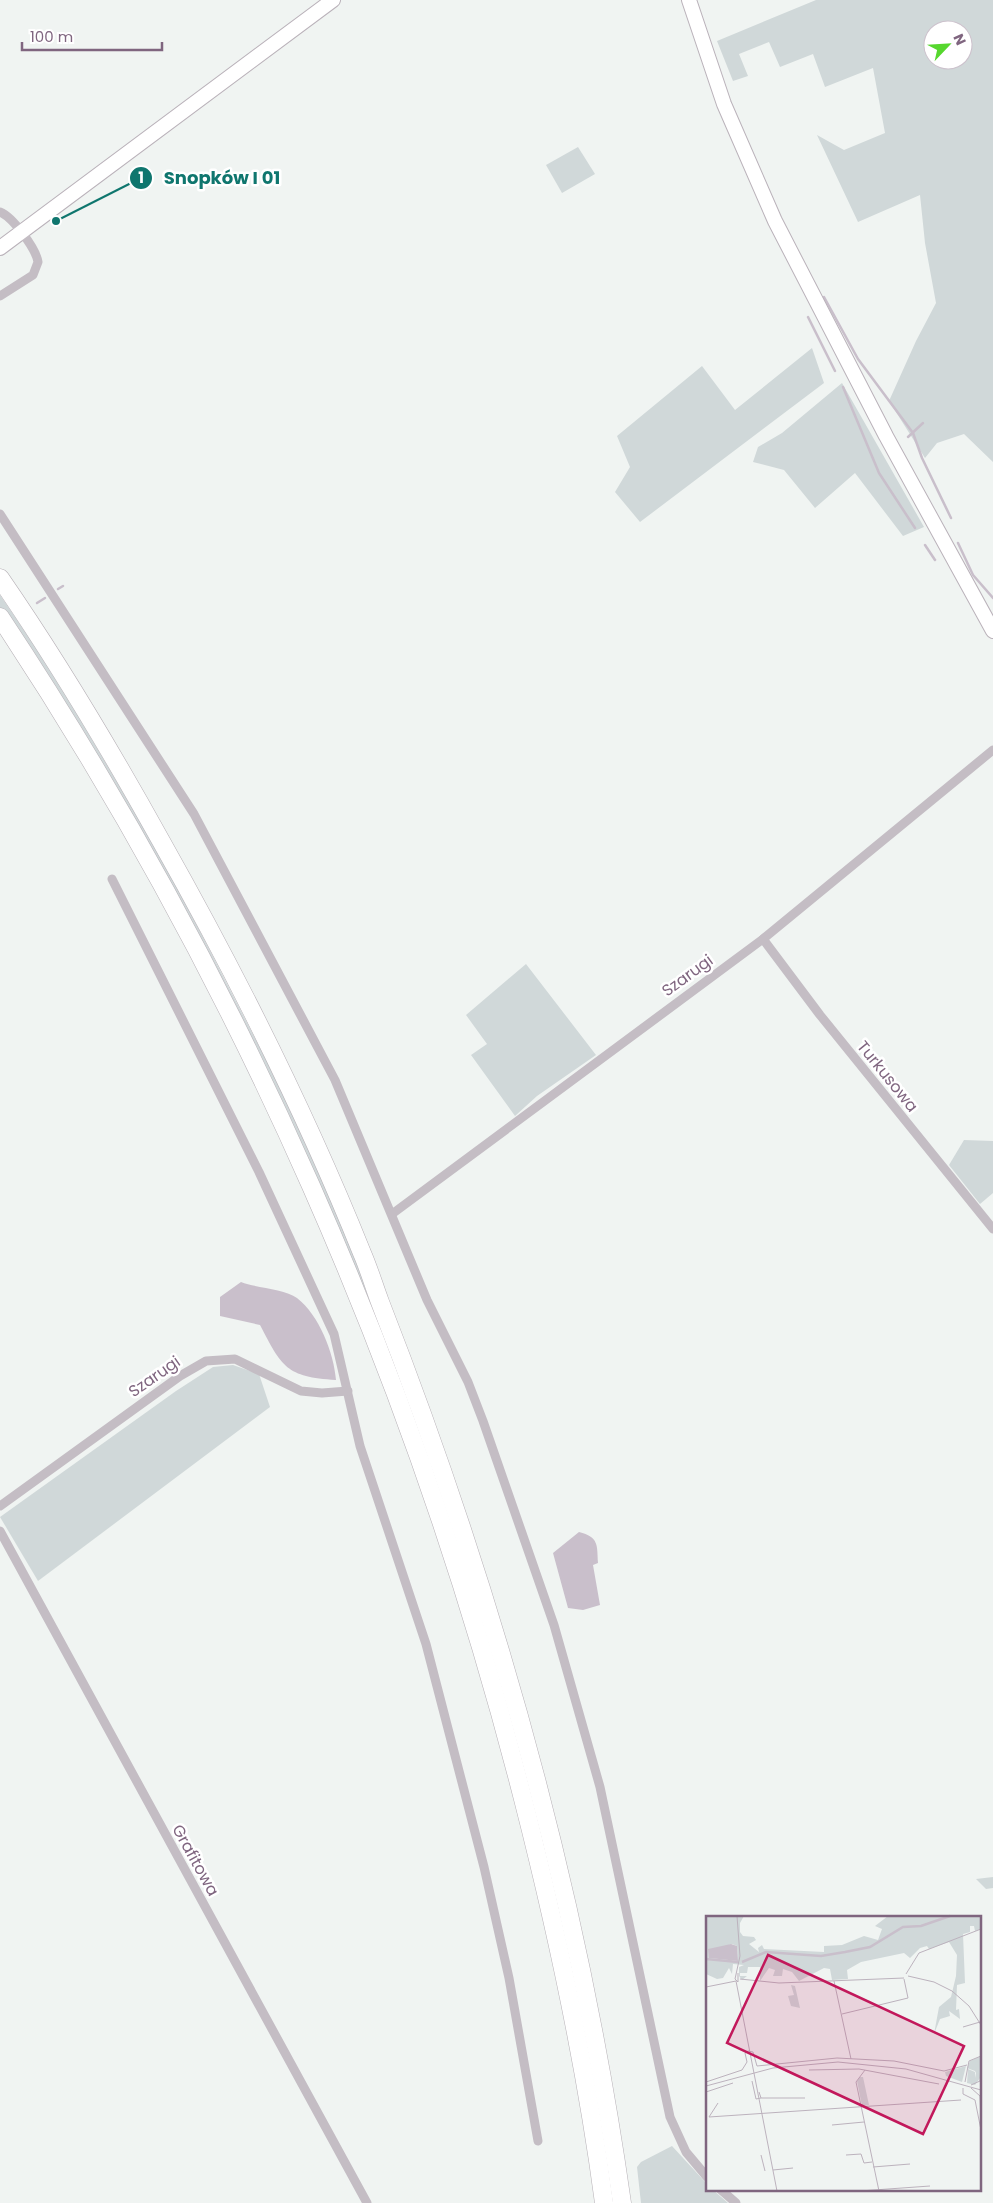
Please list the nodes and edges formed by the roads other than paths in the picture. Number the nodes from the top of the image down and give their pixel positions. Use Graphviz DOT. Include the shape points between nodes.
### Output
graph roads {
  1 [pos="333,0"];
  2 [pos="689,0"];
  3 [pos="0,212"];
  4 [pos="21,232"];
  5 [pos="0,248"];
  6 [pos="0,296"];
  7 [pos="0,514"];
  8 [pos="0,578"];
  9 [pos="0,617"];
  10 [pos="990,626"];
  11 [pos="993,635"];
  12 [pos="993,750"];
  13 [pos="112,879"];
  14 [pos="763,939"];
  15 [pos="392,1214"];
  16 [pos="993,1229"];
  17 [pos="348,1391"];
  18 [pos="0,1506"];
  19 [pos="0,1531"];
  20 [pos="538,2142"];
  21 [pos="706,2176"];
  22 [pos="721,2190"];
  23 [pos="366,2203"];
  24 [pos="604,2203"];
  25 [pos="622,2203"];
  26 [pos="736,2203"];
  1 -- 4 [label="main road"];
  2 -- 10 [label="main road" via="724,104 775,222 886,436"];
  3 -- 4 [label="street" via="8,216"];
  4 -- 5 [label="main road"];
  4 -- 6 [label="street" via="37,256 38,266 32,275"];
  7 -- 15 [label="street" via="194,814 335,1080"];
  8 -- 25 [label="highway" via="112,755 203,914 303,1115 364,1256 457,1509 536,1770 585,1985"];
  9 -- 24 [label="highway" via="121,814 220,996 312,1190 398,1401 460,1580 519,1784 567,1991"];
  10 -- 11 [label="main road"];
  12 -- 14 [label="street, Szarugi"];
  13 -- 17 [label="street" via="306,1270 334,1334"];
  14 -- 15 [label="street, Szarugi"];
  14 -- 16 [label="street, Turkusowa" via="820,1015"];
  15 -- 21 [label="street" via="427,1300 468,1382 554,1625 600,1787 670,2117 686,2152"];
  17 -- 18 [label="street, Szarugi" via="301,1391 235,1359 206,1362 180,1376"];
  17 -- 20 [label="street" via="360,1446 426,1644 481,1858 509,1978"];
  19 -- 23 [label="street, Grafitowa"];
  22 -- 26 [label="street"];
}
